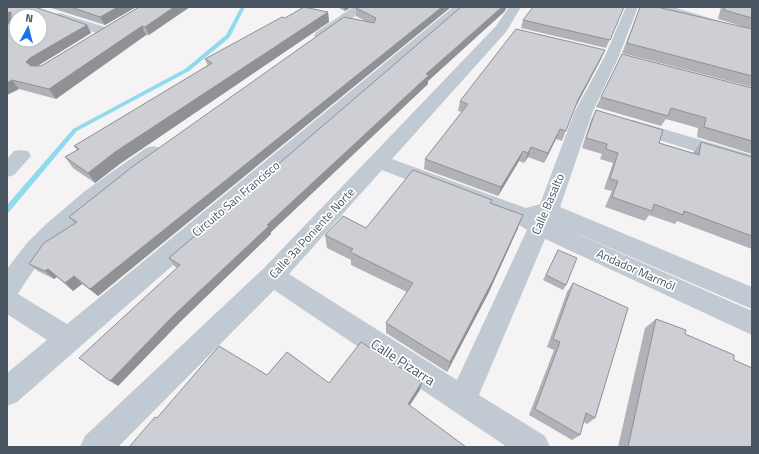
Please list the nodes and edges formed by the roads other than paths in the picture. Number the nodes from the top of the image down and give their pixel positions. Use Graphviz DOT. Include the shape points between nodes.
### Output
graph roads {
  1 [pos="361,7"];
  2 [pos="461,7"];
  3 [pos="515,7"];
  4 [pos="632,7"];
  5 [pos="657,7"];
  6 [pos="50,9"];
  7 [pos="752,35"];
  8 [pos="93,40"];
  9 [pos="309,43"];
  10 [pos="600,116"];
  11 [pos="167,142"];
  12 [pos="20,156"];
  13 [pos="378,161"];
  14 [pos="752,162"];
  15 [pos="7,170"];
  16 [pos="536,217"];
  17 [pos="272,276"];
  18 [pos="7,290"];
  19 [pos="752,298"];
  20 [pos="7,300"];
  21 [pos="752,323"];
  22 [pos="68,339"];
  23 [pos="8,391"];
  24 [pos="462,401"];
  25 [pos="96,447"];
  26 [pos="534,447"];
  1 -- 9 [label="street"];
  2 -- 22 [label="street, Circuito San Francisco" via="91,323"];
  3 -- 13 [label="street, Calle 3a Poniente Norte" via="508,30"];
  4 -- 10 [label="street, Calle Basalto" via="612,56"];
  5 -- 7 [label="street"];
  6 -- 8 [label="street" via="112,29"];
  10 -- 14 [label="street"];
  10 -- 16 [label="street, Calle Basalto"];
  11 -- 18 [label="street" via="128,169 58,226 34,251"];
  12 -- 15 [label="street"];
  13 -- 16 [label="street, Andador Marmól"];
  13 -- 17 [label="street, Calle 3a Poniente Norte"];
  16 -- 19 [label="street, Andador Marmól"];
  16 -- 21 [label="street, Andador Marmól"];
  16 -- 24 [label="street, Calle Basalto"];
  17 -- 24 [label="street, Calle Pizarra"];
  17 -- 25 [label="street, Calle 3a Poniente Norte"];
  20 -- 22 [label="street"];
  22 -- 23 [label="street, Circuito San Francisco"];
  24 -- 26 [label="street, Calle Pizarra"];
}
